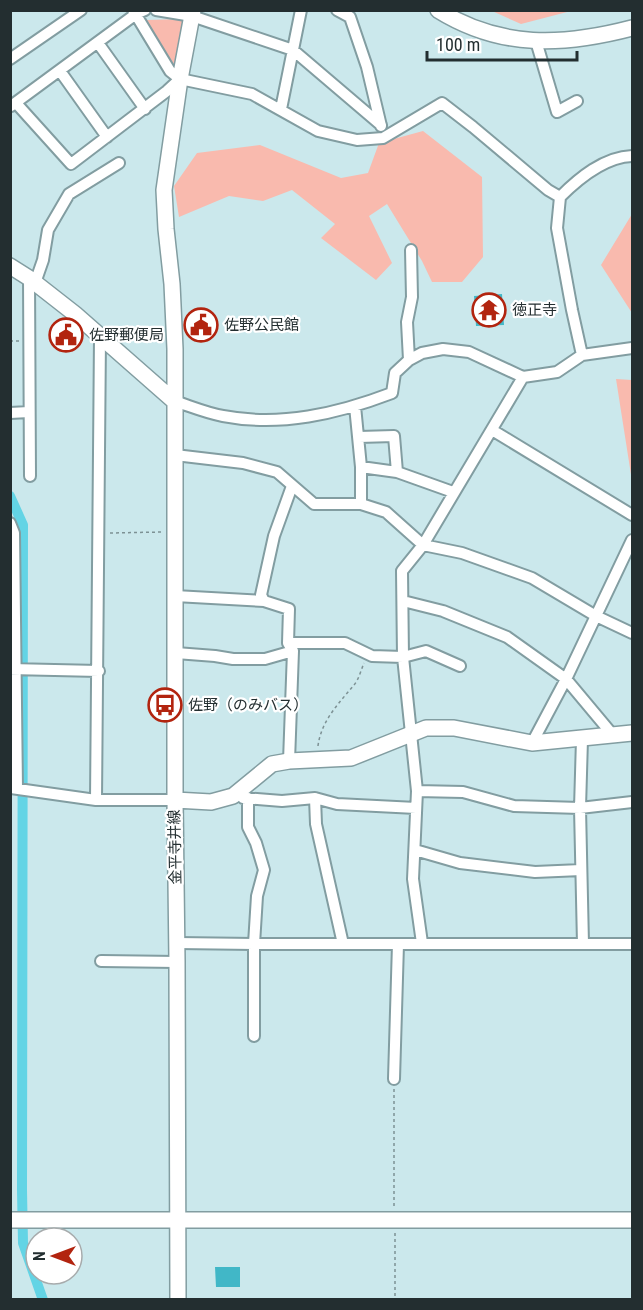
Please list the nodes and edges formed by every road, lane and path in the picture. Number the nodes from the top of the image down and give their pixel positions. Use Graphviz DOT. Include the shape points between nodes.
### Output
graph roads {
  1 [pos="81,10"];
  2 [pos="156,10"];
  3 [pos="302,10"];
  4 [pos="337,10"];
  5 [pos="438,10"];
  6 [pos="138,12"];
  7 [pos="193,13"];
  8 [pos="352,14"];
  9 [pos="633,28"];
  10 [pos="536,41"];
  11 [pos="98,43"];
  12 [pos="294,50"];
  13 [pos="10,59"];
  14 [pos="60,71"];
  15 [pos="180,79"];
  16 [pos="577,101"];
  17 [pos="13,105"];
  18 [pos="145,109"];
  19 [pos="281,109"];
  20 [pos="381,125"];
  21 [pos="107,137"];
  22 [pos="383,138"];
  23 [pos="633,156"];
  24 [pos="119,163"];
  25 [pos="560,197"];
  26 [pos="411,250"];
  27 [pos="10,266"];
  28 [pos="32,280"];
  29 [pos="100,337"];
  30 [pos="633,348"];
  31 [pos="582,355"];
  32 [pos="409,360"];
  33 [pos="523,377"];
  34 [pos="174,401"];
  35 [pos="355,406"];
  36 [pos="10,412"];
  37 [pos="29,412"];
  38 [pos="492,430"];
  39 [pos="359,437"];
  40 [pos="175,455"];
  41 [pos="361,467"];
  42 [pos="397,472"];
  43 [pos="30,476"];
  44 [pos="292,486"];
  45 [pos="453,492"];
  46 [pos="361,504"];
  47 [pos="633,515"];
  48 [pos="10,523"];
  49 [pos="175,532"];
  50 [pos="98,533"];
  51 [pos="633,540"];
  52 [pos="423,545"];
  53 [pos="175,596"];
  54 [pos="264,601"];
  55 [pos="403,601"];
  56 [pos="596,615"];
  57 [pos="633,633"];
  58 [pos="291,647"];
  59 [pos="176,653"];
  60 [pos="368,653"];
  61 [pos="404,657"];
  62 [pos="460,666"];
  63 [pos="18,670"];
  64 [pos="99,671"];
  65 [pos="566,679"];
  66 [pos="633,733"];
  67 [pos="612,734"];
  68 [pos="410,735"];
  69 [pos="582,739"];
  70 [pos="532,743"];
  71 [pos="317,759"];
  72 [pos="288,761"];
  73 [pos="18,789"];
  74 [pos="417,791"];
  75 [pos="240,797"];
  76 [pos="315,798"];
  77 [pos="96,800"];
  78 [pos="175,800"];
  79 [pos="633,802"];
  80 [pos="416,808"];
  81 [pos="580,808"];
  82 [pos="415,850"];
  83 [pos="581,870"];
  84 [pos="177,943"];
  85 [pos="422,943"];
  86 [pos="398,944"];
  87 [pos="583,944"];
  88 [pos="633,944"];
  89 [pos="254,945"];
  90 [pos="343,945"];
  91 [pos="101,961"];
  92 [pos="177,962"];
  93 [pos="254,1036"];
  94 [pos="394,1079"];
  95 [pos="10,1220"];
  96 [pos="178,1220"];
  97 [pos="394,1220"];
  98 [pos="633,1220"];
  99 [pos="178,1299"];
  100 [pos="395,1299"];
  1 -- 13 [label="street"];
  2 -- 7 [label="street"];
  3 -- 12 [label="street"];
  4 -- 8 [label="street"];
  5 -- 10 [label="street" via="479,30"];
  6 -- 11 [label="street"];
  6 -- 15 [label="street" via="170,71"];
  7 -- 12 [label="street"];
  7 -- 15 [label="street"];
  8 -- 20 [label="street"];
  9 -- 10 [label="street" via="584,39"];
  10 -- 16 [label="street" via="557,112"];
  11 -- 14 [label="street"];
  11 -- 18 [label="street"];
  12 -- 19 [label="street"];
  12 -- 20 [label="street"];
  14 -- 17 [label="street"];
  14 -- 21 [label="street"];
  15 -- 18 [label="street"];
  15 -- 19 [label="street" via="252,94"];
  15 -- 34 [label="street" via="164,204 172,284"];
  17 -- 21 [label="street" via="71,164"];
  18 -- 21 [label="street"];
  19 -- 22 [label="street" via="318,131 357,140"];
  20 -- 22 [label="street"];
  22 -- 25 [label="street" via="442,103"];
  23 -- 25 [label="street" via="604,162"];
  24 -- 28 [label="street" via="69,194 48,230 43,260"];
  25 -- 31 [label="street" via="557,228"];
  26 -- 32 [label="street"];
  27 -- 28 [label="street"];
  28 -- 29 [label="street"];
  28 -- 37 [label="street"];
  29 -- 34 [label="street"];
  29 -- 50 [label="street"];
  30 -- 31 [label="street"];
  31 -- 33 [label="street" via="557,372"];
  32 -- 33 [label="street" via="442,349 469,352"];
  32 -- 35 [label="street" via="395,373 392,393"];
  33 -- 38 [label="street"];
  34 -- 35 [label="street" via="221,416 266,421 303,418"];
  34 -- 40 [label="street"];
  35 -- 39 [label="street"];
  36 -- 37 [label="street"];
  37 -- 43 [label="street"];
  38 -- 45 [label="street"];
  38 -- 47 [label="street"];
  39 -- 41 [label="street"];
  39 -- 42 [label="street" via="394,436"];
  40 -- 44 [label="street" via="263,467 277,472"];
  40 -- 49 [label="street"];
  41 -- 42 [label="street"];
  41 -- 46 [label="street"];
  42 -- 45 [label="street"];
  44 -- 46 [label="street" via="314,504"];
  44 -- 54 [label="street" via="274,536 261,595"];
  45 -- 52 [label="street"];
  46 -- 52 [label="street" via="386,512"];
  48 -- 63 [label="street" via="14,533"];
  49 -- 50 [label="path"];
  49 -- 53 [label="street"];
  50 -- 64 [label="street"];
  51 -- 56 [label="street"];
  52 -- 55 [label="street" via="402,571"];
  52 -- 56 [label="street" via="462,553 532,578"];
  53 -- 54 [label="street"];
  53 -- 59 [label="street"];
  54 -- 58 [label="street" via="288,609"];
  55 -- 61 [label="street"];
  55 -- 65 [label="street" via="507,637"];
  56 -- 57 [label="street"];
  56 -- 65 [label="street"];
  58 -- 59 [label="street" via="265,659"];
  58 -- 60 [label="street" via="345,643"];
  58 -- 72 [label="street"];
  59 -- 78 [label="street"];
  60 -- 61 [label="street"];
  60 -- 71 [label="path" via="356,683 341,697 320,733"];
  61 -- 62 [label="street" via="426,651"];
  61 -- 68 [label="street"];
  63 -- 64 [label="street"];
  63 -- 73 [label="street"];
  64 -- 77 [label="street"];
  65 -- 67 [label="street"];
  65 -- 70 [label="street"];
  66 -- 67 [label="street, 金平寺井線"];
  67 -- 69 [label="street, 金平寺井線"];
  68 -- 70 [label="street, 金平寺井線" via="426,728 454,728"];
  68 -- 71 [label="street, 金平寺井線" via="351,758"];
  68 -- 74 [label="street"];
  69 -- 70 [label="street, 金平寺井線"];
  69 -- 81 [label="street"];
  71 -- 72 [label="street, 金平寺井線"];
  72 -- 75 [label="street, 金平寺井線" via="272,764"];
  73 -- 77 [label="street"];
  74 -- 80 [label="street"];
  74 -- 81 [label="street" via="463,792 514,806"];
  75 -- 76 [label="street" via="282,801"];
  75 -- 78 [label="street, 金平寺井線" via="211,802"];
  75 -- 89 [label="street" via="264,870 256,896"];
  76 -- 80 [label="street" via="337,804"];
  76 -- 90 [label="street" via="316,824"];
  77 -- 78 [label="street"];
  78 -- 84 [label="street, 金平寺井線"];
  79 -- 81 [label="street"];
  80 -- 82 [label="street"];
  81 -- 83 [label="street"];
  82 -- 83 [label="street" via="460,863 535,872"];
  82 -- 85 [label="street" via="412,879"];
  83 -- 87 [label="street"];
  84 -- 89 [label="street"];
  84 -- 92 [label="street, 金平寺井線"];
  85 -- 86 [label="street"];
  85 -- 87 [label="street"];
  86 -- 90 [label="street"];
  86 -- 94 [label="street"];
  87 -- 88 [label="street"];
  89 -- 90 [label="street"];
  89 -- 93 [label="street"];
  91 -- 92 [label="street"];
  92 -- 96 [label="street, 金平寺井線"];
  94 -- 97 [label="path"];
  95 -- 96 [label="street"];
  96 -- 97 [label="street"];
  96 -- 99 [label="street, 金平寺井線"];
  97 -- 98 [label="street"];
  97 -- 100 [label="path"];
}
